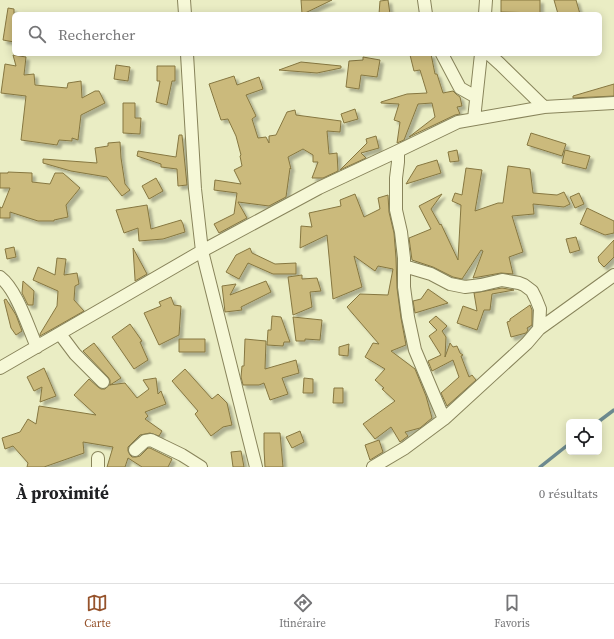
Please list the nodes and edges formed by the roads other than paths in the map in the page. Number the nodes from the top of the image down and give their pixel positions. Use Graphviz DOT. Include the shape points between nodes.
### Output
graph roads {
  1 [pos="184,0"];
  2 [pos="424,0"];
  3 [pos="486,0"];
  4 [pos="185,12"];
  5 [pos="426,12"];
  6 [pos="485,12"];
  7 [pos="187,56"];
  8 [pos="443,56"];
  9 [pos="481,56"];
  10 [pos="491,56"];
  11 [pos="476,97"];
  12 [pos="614,103"];
  13 [pos="544,107"];
  14 [pos="474,119"];
  15 [pos="398,151"];
  16 [pos="202,252"];
  17 [pos="404,266"];
  18 [pos="614,275"];
  19 [pos="0,276"];
  20 [pos="539,329"];
  21 [pos="60,334"];
  22 [pos="37,347"];
  23 [pos="0,368"];
  24 [pos="103,382"];
  25 [pos="444,418"];
  26 [pos="135,450"];
  27 [pos="201,467"];
  28 [pos="256,467"];
  29 [pos="373,467"];
  1 -- 4 [label="street"];
  2 -- 5 [label="street"];
  3 -- 6 [label="street"];
  7 -- 16 [label="street" via="195,189"];
  8 -- 11 [label="street" via="460,88"];
  9 -- 11 [label="street"];
  10 -- 13 [label="street"];
  11 -- 14 [label="street"];
  12 -- 13 [label="street"];
  13 -- 14 [label="street"];
  14 -- 15 [label="street" via="458,122"];
  15 -- 16 [label="street" via="319,188"];
  15 -- 17 [label="street" via="396,210"];
  16 -- 21 [label="street"];
  16 -- 28 [label="street"];
  17 -- 20 [label="street" via="431,274 450,284 465,287 502,280 520,283 532,291 536,299 540,309"];
  17 -- 25 [label="street" via="408,318 415,350"];
  18 -- 20 [label="street"];
  19 -- 22 [label="street" via="16,296"];
  20 -- 25 [label="street" via="527,343"];
  21 -- 22 [label="street"];
  21 -- 24 [label="street" via="75,354"];
  22 -- 23 [label="street"];
  25 -- 29 [label="street" via="405,448"];
  26 -- 27 [label="street" via="145,441 151,440"];
}
